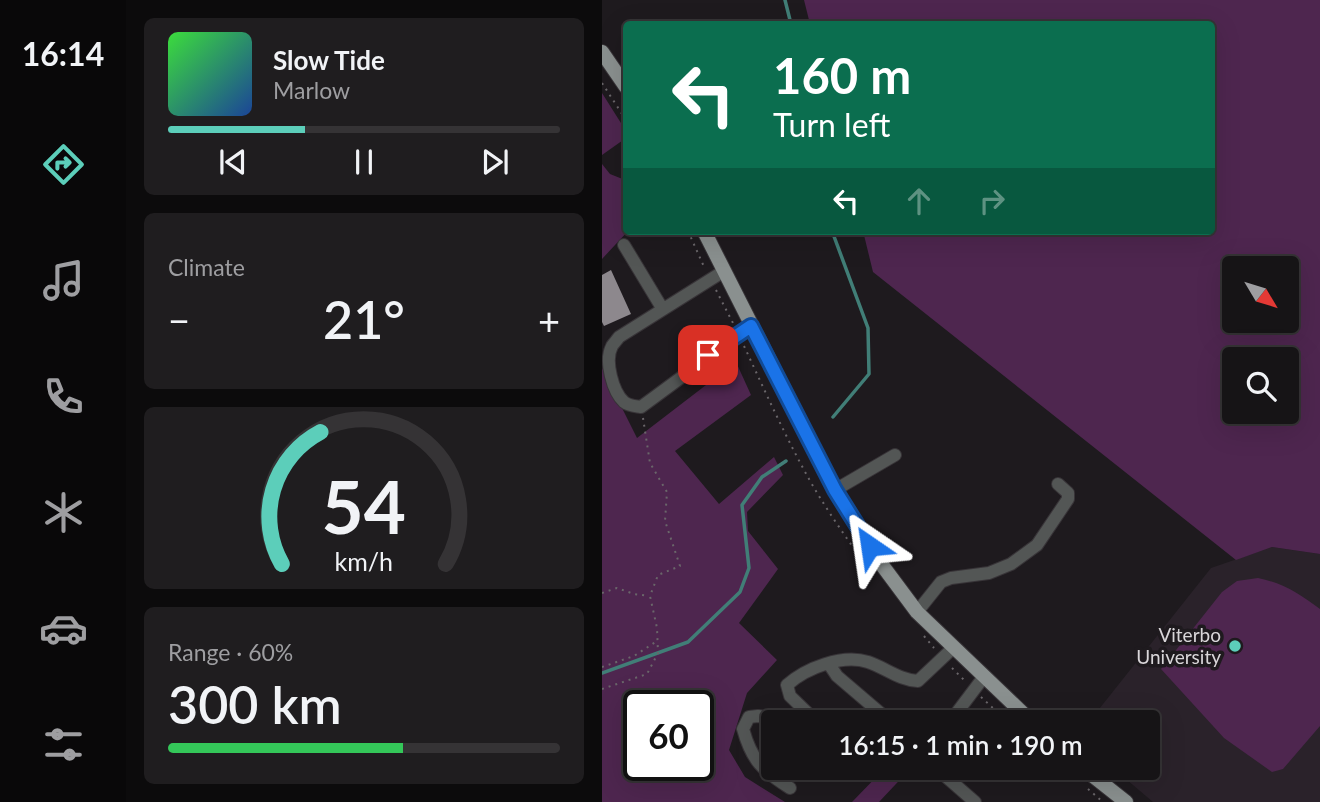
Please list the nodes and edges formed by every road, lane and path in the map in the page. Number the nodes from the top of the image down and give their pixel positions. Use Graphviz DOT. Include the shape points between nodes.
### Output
graph roads {
  1 [pos="602,52"];
  2 [pos="602,83"];
  3 [pos="623,83"];
  4 [pos="623,115"];
  5 [pos="706,235"];
  6 [pos="624,245"];
  7 [pos="724,271"];
  8 [pos="662,308"];
  9 [pos="751,326"];
  10 [pos="641,407"];
  11 [pos="895,455"];
  12 [pos="1058,484"];
  13 [pos="835,490"];
  14 [pos="602,593"];
  15 [pos="650,596"];
  16 [pos="917,612"];
  17 [pos="658,641"];
  18 [pos="953,648"];
  19 [pos="829,664"];
  20 [pos="602,667"];
  21 [pos="983,678"];
  22 [pos="602,689"];
  23 [pos="803,710"];
  24 [pos="877,710"];
  25 [pos="959,710"];
  26 [pos="1019,710"];
  27 [pos="761,716"];
  28 [pos="761,765"];
  29 [pos="778,780"];
  30 [pos="950,780"];
  31 [pos="1098,780"];
  32 [pos="790,788"];
  33 [pos="975,802"];
  34 [pos="1126,802"];
  1 -- 3 [label="main road"];
  2 -- 4 [label="path"];
  5 -- 7 [label="main road"];
  6 -- 8 [label="street"];
  7 -- 8 [label="street"];
  7 -- 9 [label="main road"];
  8 -- 10 [label="street" via="619,337 609,358 622,401"];
  9 -- 10 [label="street"];
  9 -- 13 [label="main road"];
  10 -- 15 [label="path" via="650,463 667,492 665,521 680,566 658,575"];
  11 -- 13 [label="street"];
  12 -- 16 [label="street" via="1068,499 1037,545 989,573 942,582"];
  13 -- 16 [label="main road"];
  14 -- 15 [label="path" via="617,588"];
  15 -- 17 [label="path"];
  16 -- 18 [label="main road"];
  17 -- 20 [label="path"];
  17 -- 22 [label="path" via="658,653 647,674"];
  18 -- 19 [label="street" via="918,681 905,680 868,662 849,659"];
  18 -- 21 [label="main road"];
  19 -- 23 [label="street" via="787,685"];
  19 -- 24 [label="street"];
  21 -- 25 [label="street"];
  21 -- 26 [label="main road"];
  27 -- 28 [label="street" via="749,717 743,729 749,751"];
  29 -- 32 [label="street"];
  30 -- 33 [label="street"];
  31 -- 34 [label="main road"];
}
